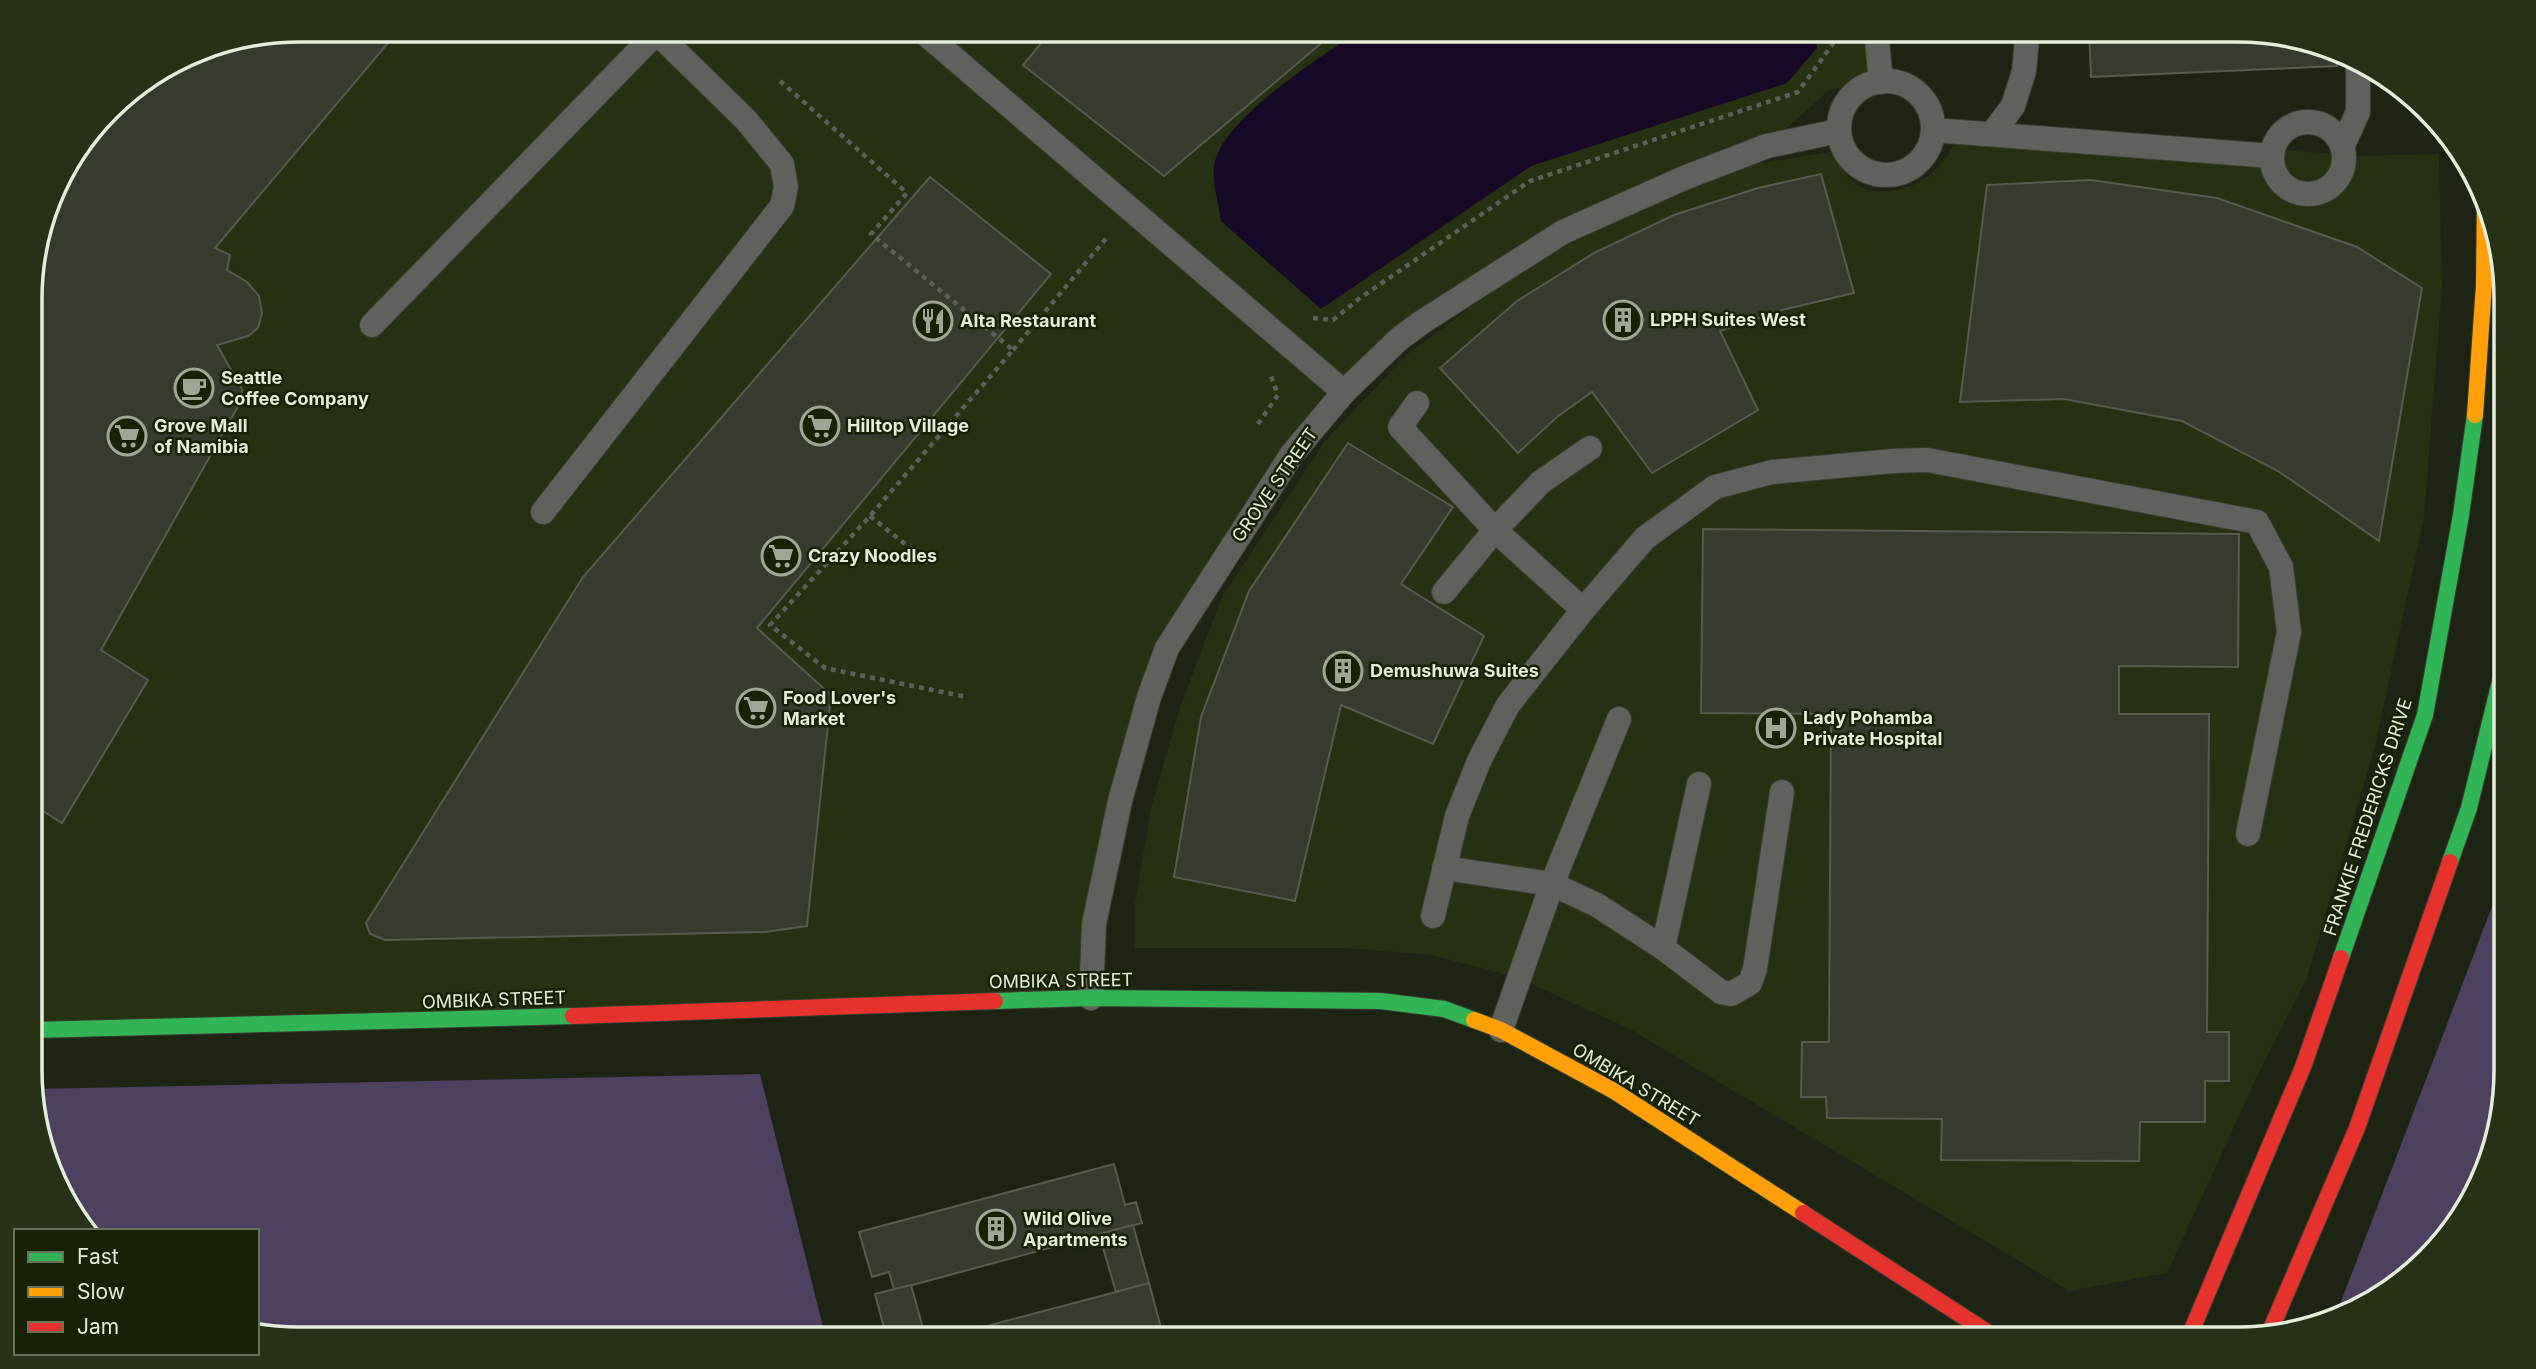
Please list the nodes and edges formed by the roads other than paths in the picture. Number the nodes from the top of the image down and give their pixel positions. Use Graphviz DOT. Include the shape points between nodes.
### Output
graph roads {
  1 [pos="645,42"];
  2 [pos="667,42"];
  3 [pos="935,42"];
  4 [pos="1877,42"];
  5 [pos="2027,42"];
  6 [pos="2358,72"];
  7 [pos="1881,82"];
  8 [pos="1933,130"];
  9 [pos="1838,131"];
  10 [pos="1992,134"];
  11 [pos="2343,145"];
  12 [pos="2272,156"];
  13 [pos="2484,229"];
  14 [pos="372,325"];
  15 [pos="1344,392"];
  16 [pos="1417,403"];
  17 [pos="1590,448"];
  18 [pos="543,512"];
  19 [pos="1495,530"];
  20 [pos="1444,592"];
  21 [pos="1583,610"];
  22 [pos="2494,706"];
  23 [pos="1619,719"];
  24 [pos="1699,784"];
  25 [pos="1782,792"];
  26 [pos="2248,834"];
  27 [pos="1444,868"];
  28 [pos="1552,884"];
  29 [pos="1433,916"];
  30 [pos="1662,948"];
  31 [pos="1091,998"];
  32 [pos="42,1030"];
  33 [pos="1502,1030"];
  34 [pos="2273,1325"];
  35 [pos="1979,1327"];
  36 [pos="2193,1327"];
  1 -- 14 [label="lane"];
  2 -- 18 [label="lane" via="746,120 782,164 786,187 782,206"];
  3 -- 15 [label="lane"];
  4 -- 7 [label="lane"];
  5 -- 10 [label="lane" via="2013,106"];
  6 -- 11 [label="lane" via="2358,112"];
  7 -- 8 [label="lane" via="1900,83 1914,90 1931,114"];
  7 -- 9 [label="lane" via="1863,87 1846,102"];
  8 -- 9 [label="lane" via="1922,159 1910,169 1887,175 1864,170 1851,160"];
  8 -- 10 [label="lane"];
  9 -- 15 [label="lane, GROVE STREET" via="1767,146 1563,232 1422,322"];
  10 -- 12 [label="lane"];
  11 -- 12 [label="lane" via="2326,127 2303,122 2281,134"];
  11 -- 12 [label="lane" via="2345,157 2338,179 2330,187 2308,194 2286,187 2278,179"];
  13 -- 36 [label="street, FRANKIE FREDERICKS DRIVE" via="2477,397 2425,715 2303,1067"];
  15 -- 31 [label="lane, GROVE STREET" via="1292,454 1167,648 1120,801 1094,924"];
  16 -- 19 [label="lane" via="1391,430"];
  17 -- 19 [label="lane" via="1541,482"];
  19 -- 20 [label="lane"];
  19 -- 21 [label="lane"];
  21 -- 26 [label="lane" via="1636,547 1715,486 1772,472 1927,460 2258,522 2281,567 2289,632"];
  21 -- 27 [label="lane" via="1508,705 1457,816"];
  22 -- 34 [label="street" via="2469,808 2357,1128"];
  23 -- 28 [label="lane"];
  24 -- 30 [label="lane"];
  25 -- 30 [label="lane" via="1750,982 1731,994 1721,992"];
  27 -- 28 [label="lane"];
  27 -- 29 [label="lane"];
  28 -- 30 [label="lane" via="1597,905"];
  28 -- 33 [label="lane"];
  31 -- 32 [label="street, OMBIKA STREET"];
  31 -- 33 [label="street, OMBIKA STREET" via="1381,1001 1444,1009"];
  33 -- 35 [label="street, OMBIKA STREET" via="1635,1104"];
}
